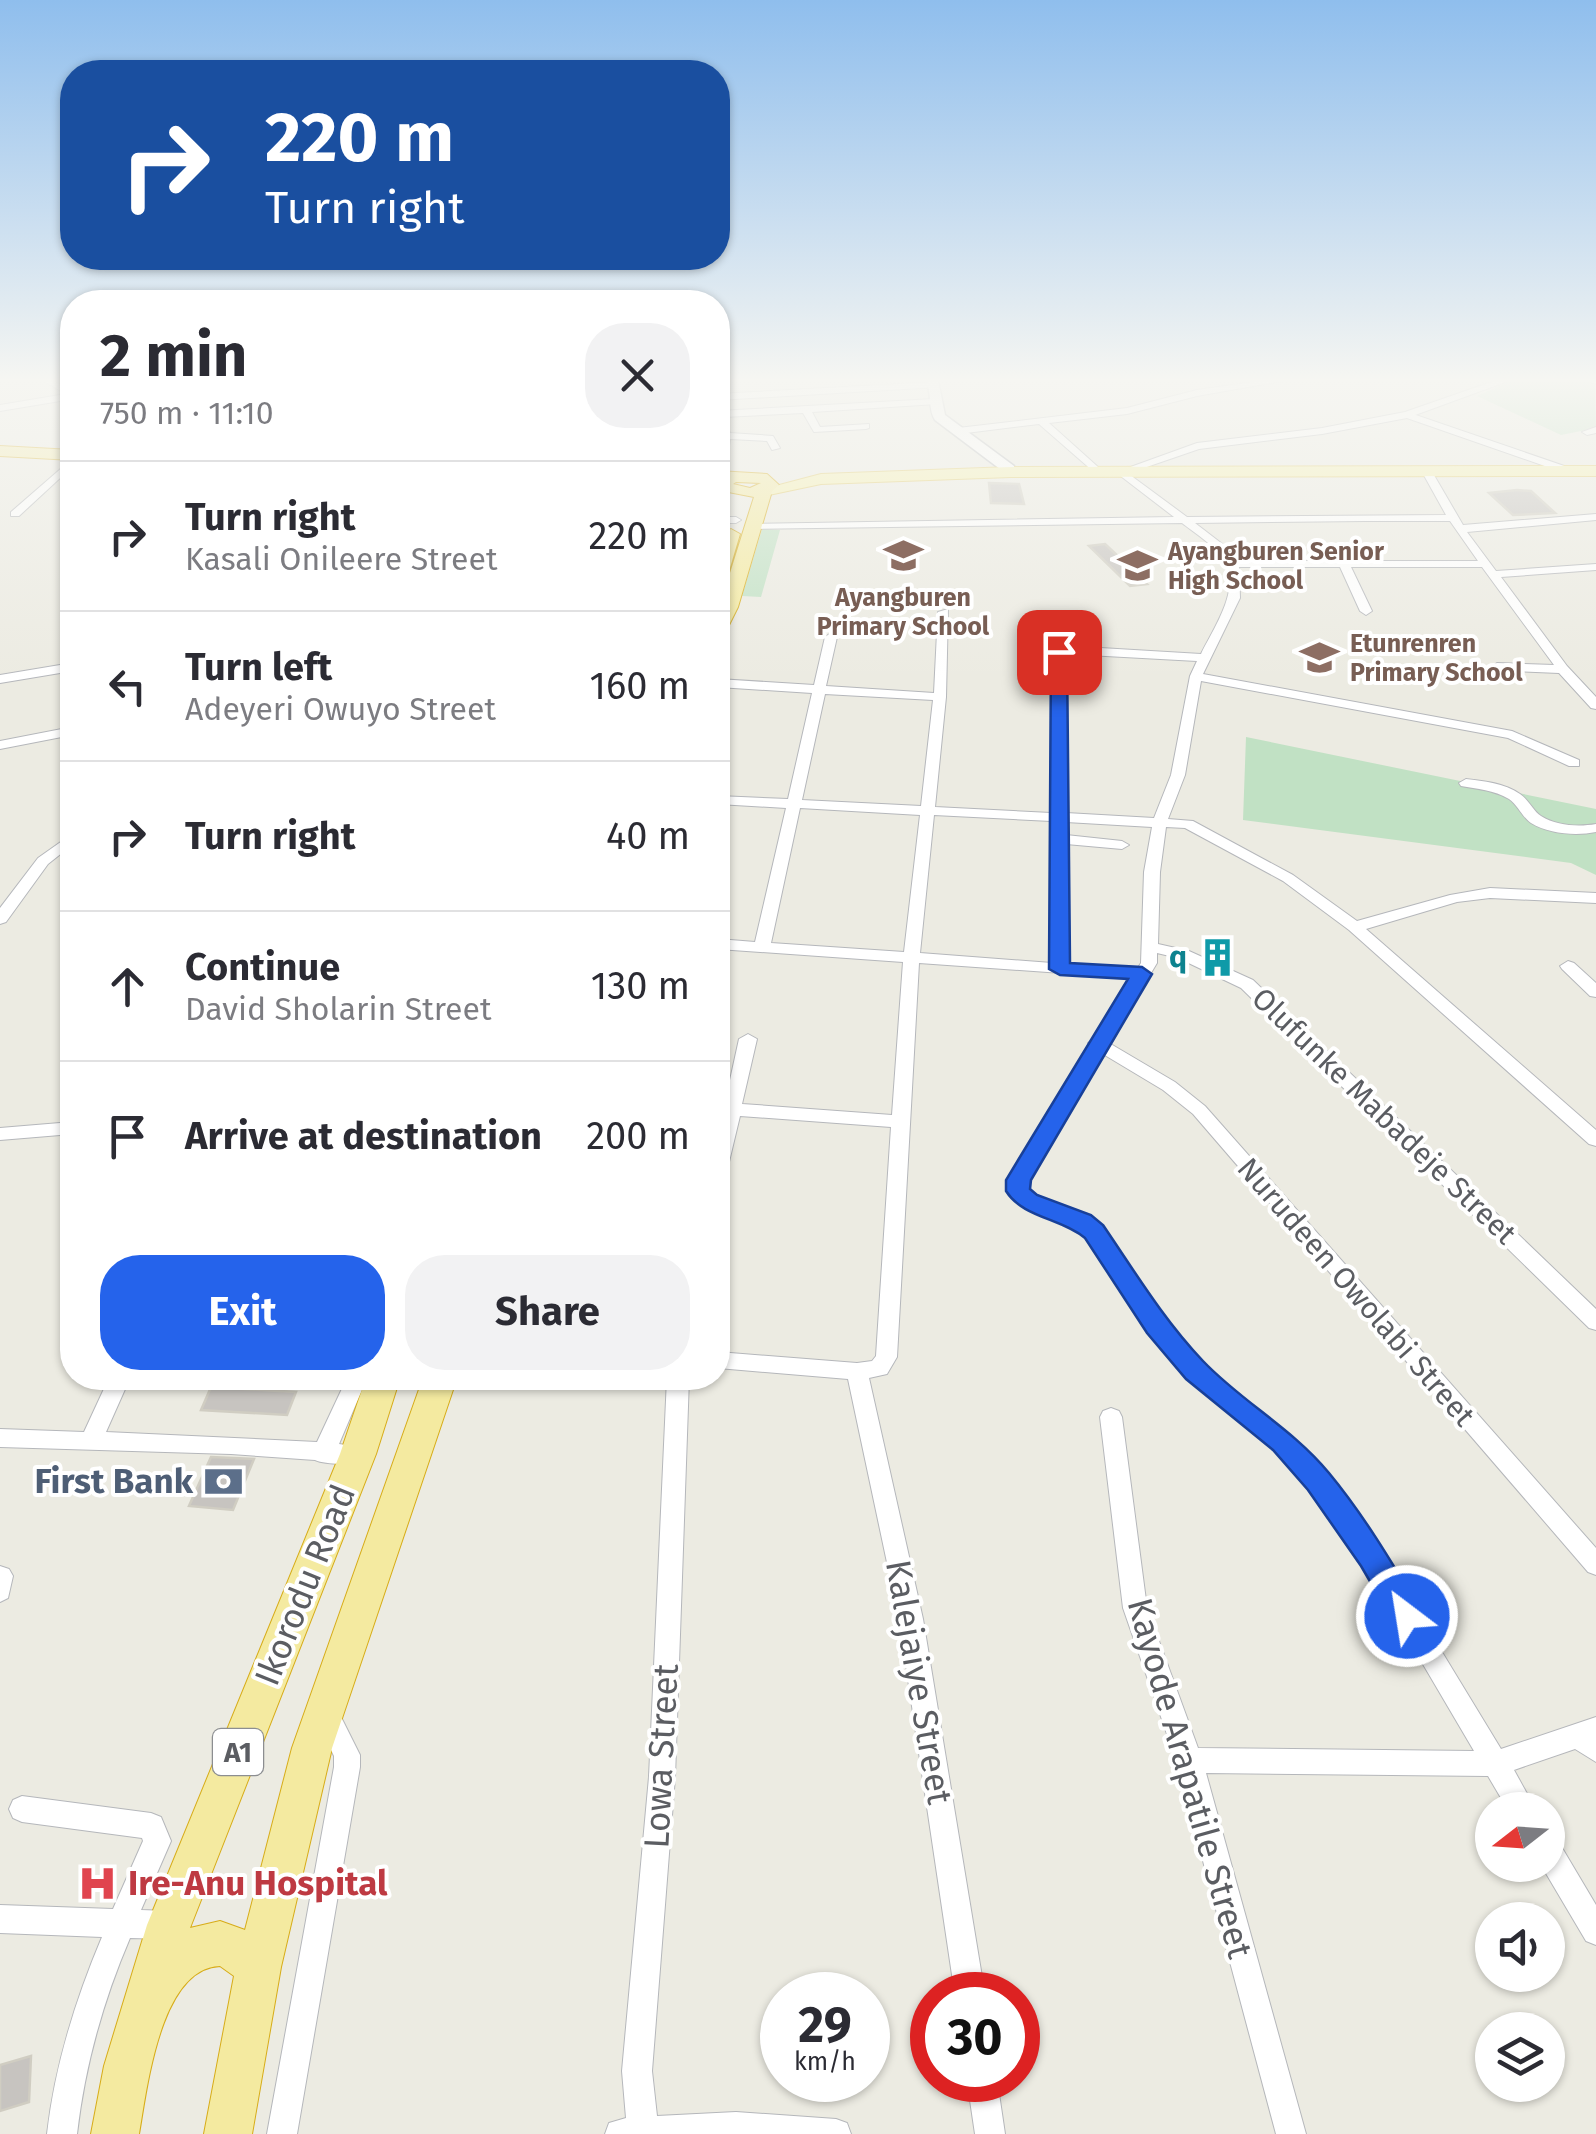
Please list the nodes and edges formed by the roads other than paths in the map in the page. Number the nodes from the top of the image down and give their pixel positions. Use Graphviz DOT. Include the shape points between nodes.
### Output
graph roads {
  1 [pos="51,480"];
  2 [pos="785,480"];
  3 [pos="1138,480"];
  4 [pos="1431,480"];
  5 [pos="733,482"];
  6 [pos="15,514"];
  7 [pos="1596,516"];
  8 [pos="1186,520"];
  9 [pos="735,522"];
  10 [pos="1456,523"];
  11 [pos="1233,564"];
  12 [pos="1344,564"];
  13 [pos="1491,569"];
  14 [pos="1593,569"];
  15 [pos="730,583"];
  16 [pos="1366,610"];
  17 [pos="944,612"];
  18 [pos="832,636"];
  19 [pos="1204,658"];
  20 [pos="1497,667"];
  21 [pos="60,669"];
  22 [pos="1563,670"];
  23 [pos="1196,676"];
  24 [pos="0,679"];
  25 [pos="730,684"];
  26 [pos="822,690"];
  27 [pos="940,697"];
  28 [pos="1596,705"];
  29 [pos="60,734"];
  30 [pos="0,746"];
  31 [pos="1574,763"];
  32 [pos="1466,783"];
  33 [pos="730,801"];
  34 [pos="796,804"];
  35 [pos="926,811"];
  36 [pos="1061,819"];
  37 [pos="1160,822"];
  38 [pos="1596,828"];
  39 [pos="1061,838"];
  40 [pos="1122,845"];
  41 [pos="60,848"];
  42 [pos="1596,898"];
  43 [pos="0,919"];
  44 [pos="1355,927"];
  45 [pos="730,945"];
  46 [pos="762,946"];
  47 [pos="1150,947"];
  48 [pos="911,958"];
  49 [pos="1568,966"];
  50 [pos="1060,969"];
  51 [pos="1142,974"];
  52 [pos="1596,992"];
  53 [pos="748,1039"];
  54 [pos="1098,1042"];
  55 [pos="730,1093"];
  56 [pos="730,1108"];
  57 [pos="898,1122"];
  58 [pos="60,1129"];
  59 [pos="0,1134"];
  60 [pos="1596,1140"];
  61 [pos="1596,1322"];
  62 [pos="730,1361"];
  63 [pos="856,1370"];
  64 [pos="114,1390"];
  65 [pos="354,1390"];
  66 [pos="376,1390"];
  67 [pos="436,1390"];
  68 [pos="678,1390"];
  69 [pos="1111,1417"];
  70 [pos="0,1438"];
  71 [pos="91,1441"];
  72 [pos="341,1454"];
  73 [pos="1596,1565"];
  74 [pos="1,1576"];
  75 [pos="0,1592"];
  76 [pos="324,1710"];
  77 [pos="1590,1738"];
  78 [pos="1189,1760"];
  79 [pos="1495,1764"];
  80 [pos="1511,1792"];
  81 [pos="22,1809"];
  82 [pos="1565,1879"];
  83 [pos="0,1919"];
  84 [pos="122,1924"];
  85 [pos="169,1925"];
  86 [pos="1596,1930"];
  87 [pos="258,1967"];
  88 [pos="966,1972"];
  89 [pos="146,2004"];
  90 [pos="985,2102"];
  91 [pos="62,2134"];
  92 [pos="115,2134"];
  93 [pos="228,2134"];
  94 [pos="282,2134"];
  95 [pos="635,2134"];
  96 [pos="836,2134"];
  97 [pos="990,2134"];
  98 [pos="1291,2134"];
  1 -- 6 [label="street"];
  2 -- 5 [label="main road"];
  3 -- 8 [label="street"];
  4 -- 10 [label="street"];
  5 -- 9 [label="highway"];
  5 -- 9 [label="highway"];
  7 -- 10 [label="street"];
  8 -- 9 [label="street" via="1020,527"];
  8 -- 10 [label="street"];
  8 -- 11 [label="street"];
  9 -- 15 [label="highway"];
  10 -- 13 [label="street"];
  11 -- 12 [label="street"];
  11 -- 19 [label="street" via="1232,608"];
  12 -- 13 [label="street"];
  12 -- 16 [label="street"];
  13 -- 14 [label="street"];
  13 -- 22 [label="street"];
  17 -- 27 [label="street"];
  18 -- 26 [label="street"];
  19 -- 23 [label="street"];
  19 -- 36 [label="street" via="1059,652"];
  20 -- 22 [label="street"];
  21 -- 24 [label="street"];
  22 -- 28 [label="street"];
  23 -- 31 [label="street" via="1512,734"];
  23 -- 37 [label="street" via="1178,775"];
  25 -- 26 [label="street"];
  26 -- 27 [label="street"];
  26 -- 34 [label="street"];
  27 -- 35 [label="street"];
  29 -- 30 [label="street"];
  32 -- 38 [label="street" via="1503,790 1526,802 1542,822"];
  33 -- 34 [label="street"];
  34 -- 35 [label="street"];
  34 -- 46 [label="street"];
  35 -- 36 [label="street"];
  35 -- 48 [label="street"];
  36 -- 37 [label="street"];
  36 -- 39 [label="street"];
  37 -- 44 [label="street" via="1188,824 1224,843 1288,878"];
  37 -- 47 [label="street"];
  39 -- 40 [label="street"];
  39 -- 50 [label="street"];
  41 -- 43 [label="street"];
  42 -- 44 [label="street" via="1490,893"];
  44 -- 60 [label="street"];
  45 -- 46 [label="street"];
  46 -- 48 [label="street"];
  47 -- 51 [label="street"];
  47 -- 61 [label="street, Olufunke Mabadeje Street" via="1184,954 1248,984"];
  48 -- 50 [label="street"];
  48 -- 57 [label="street"];
  49 -- 52 [label="street"];
  50 -- 51 [label="street"];
  51 -- 54 [label="street"];
  53 -- 55 [label="street"];
  54 -- 73 [label="street, Nurudeen Owolabi Street" via="1199,1110"];
  54 -- 79 [label="street" via="1018,1180 1018,1191 1094,1232 1156,1326 1196,1372 1283,1442 1319,1482 1372,1557"];
  56 -- 57 [label="street"];
  57 -- 63 [label="street" via="886,1357 879,1368"];
  58 -- 59 [label="street"];
  62 -- 63 [label="street"];
  63 -- 88 [label="street, Kalejaiye Street" via="911,1619"];
  64 -- 71 [label="street"];
  65 -- 72 [label="street"];
  66 -- 72 [label="highway, Ikorodu Road / A1"];
  67 -- 76 [label="highway, Ikorodu Road / A1"];
  68 -- 95 [label="street, Lowa Street" via="662,1777"];
  69 -- 78 [label="street, Kayode Arapatile Street" via="1135,1608"];
  70 -- 71 [label="street"];
  71 -- 72 [label="street"];
  72 -- 85 [label="highway, Ikorodu Road / A1"];
  74 -- 75 [label="street"];
  76 -- 87 [label="highway, Ikorodu Road / A1"];
  76 -- 94 [label="street" via="347,1767"];
  77 -- 79 [label="street"];
  78 -- 79 [label="street"];
  78 -- 98 [label="street, Kayode Arapatile Street"];
  79 -- 80 [label="street"];
  81 -- 84 [label="street" via="152,1826 157,1841"];
  82 -- 86 [label="street"];
  83 -- 84 [label="street"];
  84 -- 85 [label="street"];
  84 -- 91 [label="street" via="67,2084"];
  85 -- 89 [label="highway, Ikorodu Road / A1"];
  87 -- 89 [label="highway" via="231,1946 201,1945"];
  87 -- 93 [label="highway, Ikorodu Road / A1"];
  89 -- 92 [label="highway, Ikorodu Road / A1"];
  90 -- 97 [label="street"];
  95 -- 96 [label="street" via="736,2127"];
}
